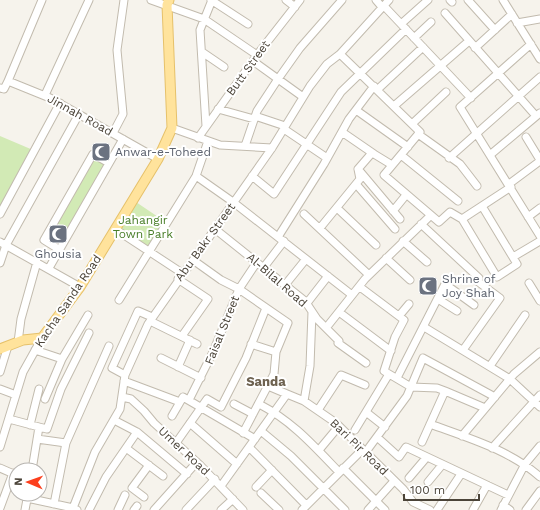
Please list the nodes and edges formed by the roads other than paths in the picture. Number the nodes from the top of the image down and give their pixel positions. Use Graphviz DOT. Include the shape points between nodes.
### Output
graph roads {
  1 [pos="42,0"];
  2 [pos="89,0"];
  3 [pos="124,0"];
  4 [pos="151,0"];
  5 [pos="212,0"];
  6 [pos="286,0"];
  7 [pos="300,0"];
  8 [pos="342,0"];
  9 [pos="376,0"];
  10 [pos="428,0"];
  11 [pos="468,0"];
  12 [pos="503,0"];
  13 [pos="168,2"];
  14 [pos="385,4"];
  15 [pos="295,7"];
  16 [pos="445,13"];
  17 [pos="512,14"];
  18 [pos="540,19"];
  19 [pos="204,20"];
  20 [pos="431,22"];
  21 [pos="517,23"];
  22 [pos="248,24"];
  23 [pos="404,27"];
  24 [pos="494,30"];
  25 [pos="414,38"];
  26 [pos="469,41"];
  27 [pos="531,44"];
  28 [pos="423,47"];
  29 [pos="475,48"];
  30 [pos="202,52"];
  31 [pos="340,54"];
  32 [pos="255,58"];
  33 [pos="540,58"];
  34 [pos="440,65"];
  35 [pos="224,67"];
  36 [pos="360,73"];
  37 [pos="498,74"];
  38 [pos="540,77"];
  39 [pos="278,79"];
  40 [pos="8,81"];
  41 [pos="2,88"];
  42 [pos="375,88"];
  43 [pos="446,92"];
  44 [pos="45,95"];
  45 [pos="518,96"];
  46 [pos="303,97"];
  47 [pos="471,98"];
  48 [pos="60,103"];
  49 [pos="394,106"];
  50 [pos="218,109"];
  51 [pos="356,110"];
  52 [pos="79,114"];
  53 [pos="538,114"];
  54 [pos="255,118"];
  55 [pos="412,124"];
  56 [pos="206,126"];
  57 [pos="284,127"];
  58 [pos="172,128"];
  59 [pos="342,132"];
  60 [pos="113,133"];
  61 [pos="475,133"];
  62 [pos="418,134"];
  63 [pos="526,137"];
  64 [pos="198,138"];
  65 [pos="123,139"];
  66 [pos="208,141"];
  67 [pos="306,144"];
  68 [pos="245,146"];
  69 [pos="408,147"];
  70 [pos="272,148"];
  71 [pos="374,154"];
  72 [pos="401,155"];
  73 [pos="490,155"];
  74 [pos="158,158"];
  75 [pos="327,158"];
  76 [pos="449,158"];
  77 [pos="540,160"];
  78 [pos="109,163"];
  79 [pos="392,165"];
  80 [pos="358,169"];
  81 [pos="196,176"];
  82 [pos="252,176"];
  83 [pos="356,184"];
  84 [pos="477,186"];
  85 [pos="510,186"];
  86 [pos="406,195"];
  87 [pos="458,201"];
  88 [pos="234,202"];
  89 [pos="482,206"];
  90 [pos="337,208"];
  91 [pos="540,208"];
  92 [pos="393,211"];
  93 [pos="0,214"];
  94 [pos="304,214"];
  95 [pos="430,216"];
  96 [pos="528,216"];
  97 [pos="400,219"];
  98 [pos="462,219"];
  99 [pos="421,224"];
  100 [pos="320,228"];
  101 [pos="115,229"];
  102 [pos="215,229"];
  103 [pos="395,229"];
  104 [pos="540,236"];
  105 [pos="281,239"];
  106 [pos="403,241"];
  107 [pos="540,241"];
  108 [pos="3,244"];
  109 [pos="376,245"];
  110 [pos="60,250"];
  111 [pos="149,251"];
  112 [pos="513,257"];
  113 [pos="386,258"];
  114 [pos="306,259"];
  115 [pos="193,260"];
  116 [pos="37,262"];
  117 [pos="257,262"];
  118 [pos="427,262"];
  119 [pos="0,263"];
  120 [pos="264,267"];
  121 [pos="50,268"];
  122 [pos="369,275"];
  123 [pos="180,276"];
  124 [pos="328,276"];
  125 [pos="410,280"];
  126 [pos="529,283"];
  127 [pos="285,285"];
  128 [pos="80,287"];
  129 [pos="360,287"];
  130 [pos="239,289"];
  131 [pos="352,296"];
  132 [pos="438,299"];
  133 [pos="119,300"];
  134 [pos="540,301"];
  135 [pos="306,303"];
  136 [pos="409,304"];
  137 [pos="474,306"];
  138 [pos="266,308"];
  139 [pos="457,311"];
  140 [pos="312,312"];
  141 [pos="339,312"];
  142 [pos="88,314"];
  143 [pos="525,315"];
  144 [pos="399,316"];
  145 [pos="151,319"];
  146 [pos="424,327"];
  147 [pos="326,328"];
  148 [pos="89,334"];
  149 [pos="182,336"];
  150 [pos="42,338"];
  151 [pos="18,342"];
  152 [pos="251,344"];
  153 [pos="109,346"];
  154 [pos="4,347"];
  155 [pos="35,350"];
  156 [pos="464,350"];
  157 [pos="391,351"];
  158 [pos="276,352"];
  159 [pos="540,352"];
  160 [pos="161,358"];
  161 [pos="62,359"];
  162 [pos="366,363"];
  163 [pos="490,366"];
  164 [pos="178,367"];
  165 [pos="0,372"];
  166 [pos="389,374"];
  167 [pos="125,378"];
  168 [pos="201,378"];
  169 [pos="397,378"];
  170 [pos="510,379"];
  171 [pos="365,385"];
  172 [pos="268,386"];
  173 [pos="411,387"];
  174 [pos="0,389"];
  175 [pos="39,389"];
  176 [pos="445,390"];
  177 [pos="287,394"];
  178 [pos="16,395"];
  179 [pos="122,397"];
  180 [pos="495,397"];
  181 [pos="537,397"];
  182 [pos="45,399"];
  183 [pos="189,400"];
  184 [pos="304,401"];
  185 [pos="180,402"];
  186 [pos="234,404"];
  187 [pos="258,404"];
  188 [pos="540,407"];
  189 [pos="200,408"];
  190 [pos="485,408"];
  191 [pos="318,410"];
  192 [pos="274,412"];
  193 [pos="366,412"];
  194 [pos="253,414"];
  195 [pos="172,416"];
  196 [pos="9,419"];
  197 [pos="114,420"];
  198 [pos="190,423"];
  199 [pos="430,424"];
  200 [pos="30,425"];
  201 [pos="339,426"];
  202 [pos="39,427"];
  203 [pos="385,427"];
  204 [pos="355,430"];
  205 [pos="261,431"];
  206 [pos="137,432"];
  207 [pos="243,433"];
  208 [pos="462,436"];
  209 [pos="377,438"];
  210 [pos="37,439"];
  211 [pos="255,439"];
  212 [pos="422,442"];
  213 [pos="66,443"];
  214 [pos="176,443"];
  215 [pos="540,446"];
  216 [pos="249,447"];
  217 [pos="0,448"];
  218 [pos="126,448"];
  219 [pos="492,448"];
  220 [pos="319,450"];
  221 [pos="364,452"];
  222 [pos="426,458"];
  223 [pos="33,462"];
  224 [pos="197,462"];
  225 [pos="236,464"];
  226 [pos="525,464"];
  227 [pos="149,465"];
  228 [pos="442,465"];
  229 [pos="272,470"];
  230 [pos="341,470"];
  231 [pos="187,474"];
  232 [pos="461,474"];
  233 [pos="163,476"];
  234 [pos="540,477"];
  235 [pos="409,478"];
  236 [pos="215,479"];
  237 [pos="394,481"];
  238 [pos="428,482"];
  239 [pos="487,485"];
  240 [pos="221,486"];
  241 [pos="322,488"];
  242 [pos="8,489"];
  243 [pos="540,491"];
  244 [pos="126,495"];
  245 [pos="508,495"];
  246 [pos="144,497"];
  247 [pos="233,499"];
  248 [pos="45,502"];
  249 [pos="376,502"];
  250 [pos="56,506"];
  251 [pos="0,508"];
  252 [pos="305,508"];
  253 [pos="502,508"];
  254 [pos="75,509"];
  255 [pos="89,510"];
  256 [pos="118,510"];
  257 [pos="154,510"];
  258 [pos="186,510"];
  259 [pos="221,510"];
  260 [pos="243,510"];
  261 [pos="279,510"];
  262 [pos="345,510"];
  263 [pos="368,510"];
  264 [pos="385,510"];
  265 [pos="430,510"];
  266 [pos="437,510"];
  267 [pos="472,510"];
  268 [pos="510,510"];
  269 [pos="526,510"];
  1 -- 40 [label="street"];
  2 -- 44 [label="street"];
  3 -- 60 [label="street" via="117,50 123,114"];
  4 -- 13 [label="street"];
  5 -- 19 [label="street"];
  5 -- 22 [label="street"];
  6 -- 15 [label="street"];
  7 -- 15 [label="street, Butt Street"];
  8 -- 39 [label="street" via="300,48"];
  9 -- 14 [label="street"];
  10 -- 23 [label="street"];
  11 -- 24 [label="street"];
  12 -- 17 [label="street"];
  13 -- 19 [label="street"];
  13 -- 58 [label="main road, Kacha Sanda Road"];
  14 -- 23 [label="street"];
  14 -- 31 [label="street, Abu Bakr Street"];
  15 -- 32 [label="street, Butt Street"];
  16 -- 26 [label="street"];
  17 -- 21 [label="street"];
  17 -- 24 [label="street"];
  18 -- 21 [label="street"];
  19 -- 30 [label="street" via="200,30"];
  19 -- 32 [label="street"];
  20 -- 25 [label="street"];
  21 -- 27 [label="street"];
  23 -- 25 [label="street"];
  23 -- 36 [label="street"];
  24 -- 29 [label="street"];
  25 -- 28 [label="street"];
  26 -- 29 [label="street"];
  26 -- 34 [label="street"];
  27 -- 33 [label="street"];
  27 -- 37 [label="street"];
  28 -- 34 [label="street"];
  28 -- 42 [label="street"];
  29 -- 37 [label="street"];
  30 -- 35 [label="street"];
  30 -- 56 [label="street"];
  31 -- 36 [label="street"];
  31 -- 46 [label="street, Abu Bakr Street" via="327,64"];
  32 -- 39 [label="street"];
  32 -- 50 [label="street, Butt Street"];
  34 -- 47 [label="street"];
  34 -- 49 [label="street"];
  36 -- 42 [label="street"];
  36 -- 67 [label="street" via="341,92"];
  37 -- 45 [label="street"];
  37 -- 47 [label="street"];
  38 -- 45 [label="street"];
  39 -- 46 [label="street"];
  39 -- 54 [label="street"];
  40 -- 41 [label="street"];
  40 -- 44 [label="street, Jinnah Road"];
  42 -- 49 [label="street"];
  42 -- 51 [label="street"];
  43 -- 55 [label="street"];
  44 -- 48 [label="street, Jinnah Road"];
  45 -- 53 [label="street"];
  45 -- 61 [label="street"];
  46 -- 57 [label="street, Abu Bakr Street"];
  47 -- 61 [label="street" via="460,107"];
  48 -- 52 [label="street, Jinnah Road"];
  48 -- 93 [label="street"];
  49 -- 55 [label="street"];
  50 -- 54 [label="street"];
  50 -- 56 [label="street, Butt Street"];
  51 -- 59 [label="street"];
  51 -- 69 [label="street"];
  52 -- 60 [label="street, Jinnah Road"];
  52 -- 108 [label="street"];
  53 -- 73 [label="street"];
  54 -- 57 [label="street"];
  54 -- 68 [label="street"];
  55 -- 62 [label="street" via="420,132"];
  56 -- 64 [label="street, Butt Street"];
  57 -- 67 [label="street"];
  57 -- 70 [label="street, Abu Bakr Street"];
  58 -- 64 [label="street"];
  58 -- 74 [label="main road, Kacha Sanda Road"];
  59 -- 71 [label="street"];
  59 -- 75 [label="street"];
  60 -- 65 [label="street, Jinnah Road"];
  61 -- 73 [label="street"];
  61 -- 76 [label="street"];
  62 -- 69 [label="street"];
  62 -- 76 [label="street"];
  63 -- 77 [label="street"];
  64 -- 66 [label="street"];
  65 -- 74 [label="street, Jinnah Road"];
  65 -- 78 [label="street"];
  66 -- 68 [label="street" via="220,145"];
  66 -- 81 [label="street"];
  67 -- 75 [label="street"];
  67 -- 82 [label="street" via="274,194"];
  68 -- 70 [label="street"];
  69 -- 72 [label="street"];
  70 -- 82 [label="street, Abu Bakr Street"];
  71 -- 79 [label="street"];
  71 -- 80 [label="street" via="371,154"];
  72 -- 79 [label="street"];
  72 -- 87 [label="street"];
  73 -- 85 [label="street"];
  74 -- 101 [label="main road, Kacha Sanda Road"];
  75 -- 105 [label="street"];
  76 -- 84 [label="street" via="460,164"];
  77 -- 85 [label="street"];
  78 -- 110 [label="street"];
  78 -- 110 [label="street" via="93,154 44,240"];
  79 -- 86 [label="street" via="384,175"];
  80 -- 83 [label="street" via="360,179"];
  80 -- 92 [label="street"];
  81 -- 88 [label="street"];
  81 -- 111 [label="street"];
  82 -- 88 [label="street, Abu Bakr Street"];
  83 -- 90 [label="street"];
  83 -- 103 [label="street"];
  85 -- 89 [label="street"];
  85 -- 96 [label="street"];
  86 -- 92 [label="street"];
  86 -- 95 [label="street"];
  88 -- 102 [label="street, Abu Bakr Street"];
  88 -- 105 [label="street"];
  89 -- 98 [label="street"];
  89 -- 112 [label="street"];
  90 -- 100 [label="street"];
  90 -- 109 [label="street"];
  91 -- 96 [label="street"];
  92 -- 97 [label="street"];
  94 -- 100 [label="street"];
  95 -- 98 [label="street" via="439,222 450,212"];
  95 -- 99 [label="street"];
  96 -- 104 [label="street"];
  98 -- 112 [label="street" via="497,277 517,264"];
  99 -- 106 [label="street"];
  99 -- 156 [label="street" via="479,278 478,281 500,298"];
  100 -- 122 [label="street"];
  101 -- 111 [label="street"];
  101 -- 128 [label="main road, Kacha Sanda Road"];
  102 -- 115 [label="street, Abu Bakr Street"];
  102 -- 117 [label="street, Al-Bilal Road"];
  105 -- 114 [label="street"];
  105 -- 120 [label="street"];
  106 -- 113 [label="street"];
  106 -- 118 [label="street"];
  107 -- 112 [label="street"];
  108 -- 116 [label="street"];
  108 -- 119 [label="street"];
  110 -- 121 [label="street"];
  111 -- 123 [label="street"];
  111 -- 133 [label="street"];
  113 -- 122 [label="street"];
  113 -- 125 [label="street"];
  114 -- 124 [label="street"];
  114 -- 127 [label="street"];
  115 -- 123 [label="street, Abu Bakr Street"];
  115 -- 130 [label="street"];
  116 -- 121 [label="street"];
  116 -- 151 [label="street" via="21,319"];
  117 -- 120 [label="street, Al-Bilal Road"];
  117 -- 130 [label="street, Faisal Street"];
  120 -- 127 [label="street, Al-Bilal Road"];
  121 -- 128 [label="street"];
  122 -- 129 [label="street"];
  123 -- 145 [label="street, Abu Bakr Street"];
  123 -- 149 [label="street" via="208,299"];
  124 -- 131 [label="street"];
  124 -- 135 [label="street"];
  126 -- 134 [label="street"];
  127 -- 135 [label="street, Al-Bilal Road"];
  128 -- 150 [label="main road, Kacha Sanda Road"];
  129 -- 131 [label="street"];
  129 -- 144 [label="street"];
  130 -- 138 [label="street"];
  130 -- 168 [label="street, Faisal Street"];
  131 -- 141 [label="street"];
  132 -- 137 [label="street" via="445,284"];
  132 -- 139 [label="street"];
  132 -- 146 [label="street"];
  135 -- 140 [label="street, Al-Bilal Road"];
  136 -- 144 [label="street"];
  138 -- 152 [label="street"];
  138 -- 158 [label="street" via="288,323"];
  140 -- 147 [label="street, Al-Bilal Road"];
  140 -- 184 [label="street" via="310,366"];
  141 -- 147 [label="street"];
  141 -- 157 [label="street"];
  142 -- 161 [label="street"];
  143 -- 163 [label="street"];
  144 -- 157 [label="street" via="404,320"];
  145 -- 149 [label="street"];
  145 -- 167 [label="street, Abu Bakr Street"];
  145 -- 167 [label="street" via="138,311 112,368"];
  146 -- 156 [label="street"];
  146 -- 169 [label="street"];
  147 -- 162 [label="street, Al-Bilal Road" via="339,341 338,343"];
  148 -- 202 [label="street" via="61,389 47,429"];
  149 -- 164 [label="street" via="194,342"];
  150 -- 151 [label="main road"];
  150 -- 155 [label="street, Kacha Sanda Road"];
  151 -- 154 [label="main road"];
  152 -- 158 [label="street"];
  152 -- 189 [label="street" via="221,407 207,399"];
  153 -- 213 [label="street"];
  154 -- 165 [label="street"];
  155 -- 161 [label="street"];
  155 -- 178 [label="street, Kacha Sanda Road" via="23,372"];
  156 -- 163 [label="street"];
  157 -- 166 [label="street" via="384,371"];
  158 -- 172 [label="street" via="274,374"];
  159 -- 170 [label="street"];
  160 -- 164 [label="street"];
  161 -- 182 [label="street"];
  163 -- 170 [label="street"];
  164 -- 168 [label="street"];
  166 -- 169 [label="street"];
  166 -- 193 [label="street"];
  167 -- 179 [label="street, Abu Bakr Street"];
  167 -- 185 [label="street"];
  168 -- 183 [label="street, Faisal Street"];
  169 -- 173 [label="street"];
  170 -- 180 [label="street"];
  170 -- 181 [label="street"];
  171 -- 191 [label="street" via="341,375"];
  172 -- 177 [label="street, Bari Pir Road"];
  172 -- 187 [label="street"];
  173 -- 176 [label="street"];
  173 -- 180 [label="street" via="423,358"];
  173 -- 203 [label="street"];
  174 -- 178 [label="street"];
  175 -- 200 [label="street"];
  176 -- 190 [label="street"];
  176 -- 199 [label="street"];
  177 -- 184 [label="street, Bari Pir Road"];
  177 -- 192 [label="street"];
  178 -- 196 [label="street, Kacha Sanda Road"];
  179 -- 197 [label="street, Abu Bakr Street" via="120,409"];
  179 -- 214 [label="street, Umer Road" via="131,400"];
  180 -- 190 [label="street"];
  181 -- 188 [label="street"];
  181 -- 219 [label="street"];
  183 -- 185 [label="street" via="183,397"];
  183 -- 189 [label="street"];
  184 -- 191 [label="street, Bari Pir Road"];
  185 -- 195 [label="street"];
  186 -- 194 [label="street"];
  187 -- 192 [label="street"];
  187 -- 194 [label="street"];
  189 -- 198 [label="street"];
  189 -- 207 [label="street"];
  190 -- 208 [label="street"];
  191 -- 201 [label="street, Bari Pir Road"];
  192 -- 205 [label="street"];
  192 -- 220 [label="street" via="298,428"];
  193 -- 203 [label="street"];
  193 -- 204 [label="street"];
  194 -- 207 [label="street"];
  196 -- 200 [label="street"];
  196 -- 217 [label="street, Kacha Sanda Road"];
  197 -- 206 [label="street"];
  197 -- 254 [label="street, Abu Bakr Street" via="95,452"];
  198 -- 214 [label="street"];
  198 -- 225 [label="street"];
  199 -- 208 [label="street"];
  199 -- 212 [label="street"];
  200 -- 202 [label="street"];
  201 -- 220 [label="street"];
  201 -- 221 [label="street, Bari Pir Road"];
  202 -- 210 [label="street"];
  203 -- 209 [label="street"];
  205 -- 211 [label="street"];
  205 -- 241 [label="street" via="291,456"];
  206 -- 218 [label="street"];
  206 -- 231 [label="street"];
  207 -- 211 [label="street"];
  208 -- 219 [label="street"];
  209 -- 221 [label="street"];
  209 -- 222 [label="street" via="399,457 406,447"];
  210 -- 213 [label="street"];
  210 -- 223 [label="street"];
  211 -- 216 [label="street"];
  213 -- 250 [label="street"];
  214 -- 224 [label="street, Umer Road"];
  215 -- 226 [label="street"];
  216 -- 225 [label="street"];
  216 -- 229 [label="street"];
  218 -- 227 [label="street"];
  218 -- 255 [label="street" via="106,477"];
  219 -- 226 [label="street"];
  220 -- 230 [label="street"];
  221 -- 230 [label="street"];
  221 -- 237 [label="street, Bari Pir Road"];
  222 -- 228 [label="street"];
  222 -- 235 [label="street"];
  224 -- 231 [label="street"];
  224 -- 236 [label="street, Umer Road"];
  225 -- 240 [label="street"];
  226 -- 234 [label="street"];
  226 -- 245 [label="street"];
  227 -- 233 [label="street"];
  227 -- 246 [label="street" via="132,488"];
  228 -- 232 [label="street"];
  228 -- 238 [label="street"];
  229 -- 252 [label="street"];
  229 -- 261 [label="street" via="259,490"];
  230 -- 241 [label="street"];
  230 -- 249 [label="street"];
  231 -- 257 [label="street"];
  232 -- 239 [label="street"];
  232 -- 266 [label="street"];
  236 -- 240 [label="street, Umer Road"];
  236 -- 258 [label="street"];
  237 -- 249 [label="street"];
  237 -- 265 [label="street, Bari Pir Road" via="414,502"];
  239 -- 245 [label="street"];
  239 -- 267 [label="street"];
  240 -- 247 [label="street, Umer Road"];
  241 -- 252 [label="street"];
  241 -- 262 [label="street"];
  242 -- 251 [label="street"];
  243 -- 269 [label="street"];
  244 -- 256 [label="street"];
  245 -- 253 [label="street"];
  247 -- 259 [label="street"];
  247 -- 260 [label="street, Umer Road"];
  248 -- 250 [label="street"];
  249 -- 263 [label="street"];
  249 -- 264 [label="street"];
  250 -- 254 [label="street"];
  253 -- 268 [label="street"];
}
